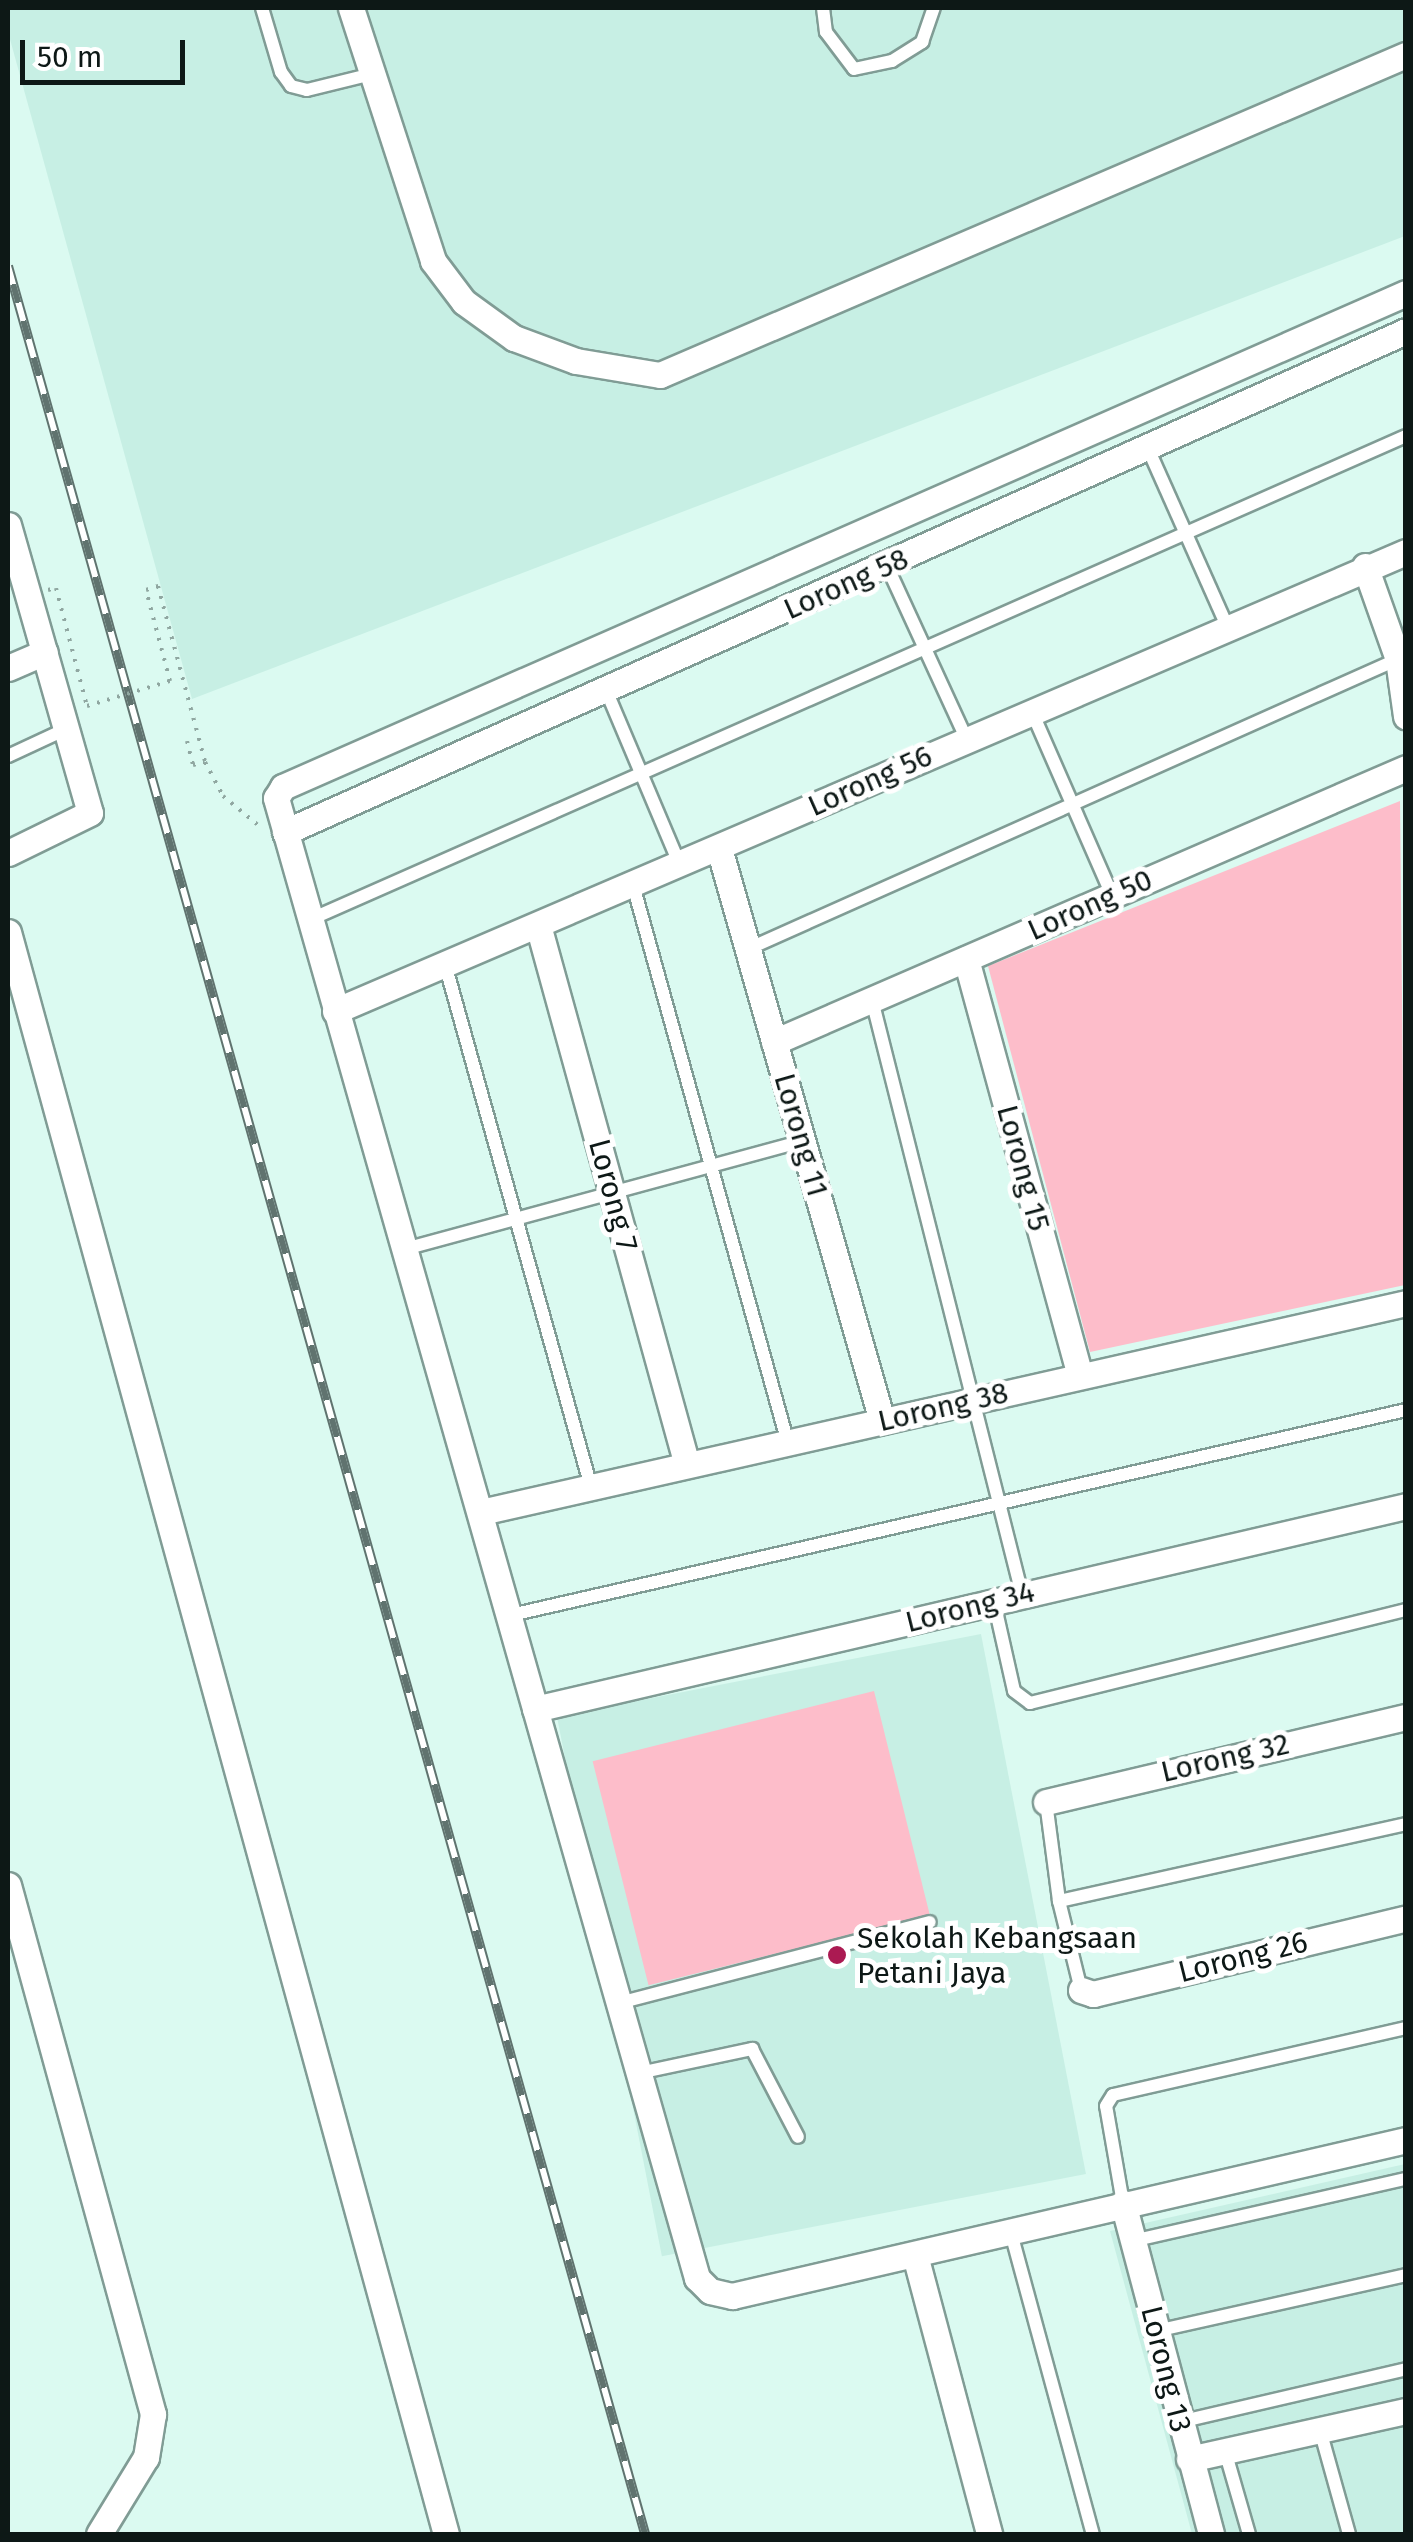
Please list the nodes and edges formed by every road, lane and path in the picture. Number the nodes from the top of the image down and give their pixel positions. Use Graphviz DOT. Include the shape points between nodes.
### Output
graph roads {
  1 [pos="262,8"];
  2 [pos="351,8"];
  3 [pos="823,8"];
  4 [pos="934,8"];
  5 [pos="1406,56"];
  6 [pos="372,74"];
  7 [pos="1406,293"];
  8 [pos="1341,320"];
  9 [pos="1406,331"];
  10 [pos="1356,353"];
  11 [pos="1131,410"];
  12 [pos="1406,436"];
  13 [pos="1146,444"];
  14 [pos="8,525"];
  15 [pos="1187,535"];
  16 [pos="1406,552"];
  17 [pos="887,566"];
  18 [pos="1364,566"];
  19 [pos="14,575"];
  20 [pos="1226,624"];
  21 [pos="925,650"];
  22 [pos="44,652"];
  23 [pos="1398,659"];
  24 [pos="8,668"];
  25 [pos="606,690"];
  26 [pos="87,706"];
  27 [pos="1031,710"];
  28 [pos="1406,716"];
  29 [pos="66,729"];
  30 [pos="966,738"];
  31 [pos="187,741"];
  32 [pos="8,756"];
  33 [pos="206,762"];
  34 [pos="1406,768"];
  35 [pos="642,774"];
  36 [pos="1074,804"];
  37 [pos="284,832"];
  38 [pos="720,848"];
  39 [pos="8,852"];
  40 [pos="680,865"];
  41 [pos="633,885"];
  42 [pos="1112,896"];
  43 [pos="309,920"];
  44 [pos="538,925"];
  45 [pos="8,932"];
  46 [pos="748,949"];
  47 [pos="966,959"];
  48 [pos="445,964"];
  49 [pos="872,1000"];
  50 [pos="335,1011"];
  51 [pos="774,1042"];
  52 [pos="802,1141"];
  53 [pos="711,1166"];
  54 [pos="612,1193"];
  55 [pos="517,1218"];
  56 [pos="405,1249"];
  57 [pos="1406,1302"];
  58 [pos="1080,1376"];
  59 [pos="978,1399"];
  60 [pos="1406,1410"];
  61 [pos="882,1421"];
  62 [pos="788,1443"];
  63 [pos="687,1466"];
  64 [pos="592,1487"];
  65 [pos="1002,1502"];
  66 [pos="1406,1506"];
  67 [pos="481,1512"];
  68 [pos="1022,1594"];
  69 [pos="994,1602"];
  70 [pos="1406,1610"];
  71 [pos="512,1615"];
  72 [pos="535,1709"];
  73 [pos="1406,1717"];
  74 [pos="1046,1802"];
  75 [pos="1406,1824"];
  76 [pos="8,1885"];
  77 [pos="1059,1901"];
  78 [pos="1406,1918"];
  79 [pos="930,1922"];
  80 [pos="1082,1990"];
  81 [pos="619,2003"];
  82 [pos="1406,2028"];
  83 [pos="639,2073"];
  84 [pos="798,2137"];
  85 [pos="1406,2140"];
  86 [pos="1406,2180"];
  87 [pos="1123,2204"];
  88 [pos="1011,2233"];
  89 [pos="1132,2241"];
  90 [pos="914,2255"];
  91 [pos="1406,2275"];
  92 [pos="1156,2331"];
  93 [pos="1406,2369"];
  94 [pos="1406,2411"];
  95 [pos="1179,2422"];
  96 [pos="1320,2430"];
  97 [pos="1225,2451"];
  98 [pos="1189,2459"];
  99 [pos="99,2534"];
  100 [pos="446,2534"];
  101 [pos="989,2534"];
  102 [pos="1093,2534"];
  103 [pos="1211,2534"];
  104 [pos="1249,2534"];
  105 [pos="1349,2534"];
  1 -- 6 [label="lane" via="280,72 291,86 308,90"];
  2 -- 6 [label="street"];
  3 -- 4 [label="lane" via="826,32 854,69 892,61 922,42"];
  5 -- 6 [label="street" via="681,371 660,374 576,360 514,338 464,302 432,260"];
  7 -- 8 [label="street"];
  8 -- 10 [label="street"];
  8 -- 11 [label="street"];
  9 -- 10 [label="street, Lorong 58"];
  10 -- 13 [label="street, Lorong 58"];
  11 -- 13 [label="street"];
  11 -- 37 [label="street" via="284,787 276,798"];
  12 -- 15 [label="lane"];
  13 -- 15 [label="lane"];
  13 -- 17 [label="street, Lorong 58"];
  14 -- 19 [label="street"];
  15 -- 20 [label="lane"];
  15 -- 21 [label="lane"];
  16 -- 18 [label="street, Lorong 56"];
  17 -- 21 [label="lane"];
  17 -- 25 [label="street, Lorong 58"];
  18 -- 20 [label="street, Lorong 56"];
  18 -- 23 [label="street"];
  19 -- 22 [label="street"];
  20 -- 27 [label="street, Lorong 56"];
  21 -- 30 [label="lane"];
  21 -- 35 [label="lane"];
  22 -- 24 [label="street"];
  22 -- 29 [label="street"];
  23 -- 28 [label="street"];
  23 -- 36 [label="lane"];
  25 -- 35 [label="lane"];
  25 -- 37 [label="street, Lorong 58"];
  26 -- 33 [label="path, bridge" via="170,681 146,590 158,586"];
  27 -- 30 [label="street, Lorong 56"];
  27 -- 36 [label="lane"];
  29 -- 32 [label="lane"];
  29 -- 39 [label="street" via="90,813"];
  30 -- 38 [label="street, Lorong 56"];
  31 -- 33 [label="path" via="193,765"];
  33 -- 37 [label="path" via="222,796 246,821"];
  34 -- 42 [label="street, Lorong 50"];
  35 -- 40 [label="lane"];
  35 -- 43 [label="lane"];
  36 -- 42 [label="lane"];
  36 -- 46 [label="lane"];
  37 -- 43 [label="street"];
  38 -- 40 [label="street, Lorong 56"];
  38 -- 46 [label="street, Lorong 11"];
  40 -- 41 [label="street, Lorong 56"];
  41 -- 44 [label="street, Lorong 56"];
  41 -- 53 [label="lane"];
  42 -- 47 [label="street, Lorong 50"];
  43 -- 50 [label="street"];
  44 -- 48 [label="street, Lorong 56"];
  44 -- 54 [label="street, Lorong 7"];
  45 -- 100 [label="street"];
  46 -- 51 [label="street, Lorong 11"];
  47 -- 49 [label="street, Lorong 50"];
  47 -- 58 [label="street, Lorong 15"];
  48 -- 50 [label="street, Lorong 56"];
  48 -- 55 [label="lane"];
  49 -- 51 [label="street, Lorong 50"];
  49 -- 59 [label="lane"];
  50 -- 56 [label="street"];
  51 -- 52 [label="street, Lorong 11"];
  52 -- 53 [label="lane"];
  52 -- 61 [label="street, Lorong 11"];
  53 -- 54 [label="lane"];
  53 -- 62 [label="lane"];
  54 -- 55 [label="lane"];
  54 -- 63 [label="street, Lorong 7"];
  55 -- 56 [label="lane"];
  55 -- 64 [label="lane"];
  56 -- 67 [label="street"];
  57 -- 58 [label="street, Lorong 38"];
  58 -- 59 [label="street, Lorong 38"];
  59 -- 61 [label="street, Lorong 38"];
  59 -- 65 [label="lane"];
  60 -- 65 [label="lane"];
  61 -- 62 [label="street, Lorong 38"];
  62 -- 63 [label="street, Lorong 38"];
  63 -- 64 [label="street, Lorong 38"];
  64 -- 67 [label="street, Lorong 38"];
  65 -- 68 [label="lane"];
  65 -- 71 [label="lane"];
  66 -- 68 [label="street, Lorong 34"];
  67 -- 71 [label="street"];
  68 -- 69 [label="street, Lorong 34"];
  69 -- 70 [label="lane" via="1014,1691 1030,1703"];
  69 -- 72 [label="street, Lorong 34"];
  71 -- 72 [label="street"];
  72 -- 81 [label="street"];
  73 -- 74 [label="street, Lorong 32"];
  74 -- 77 [label="lane"];
  75 -- 77 [label="lane"];
  76 -- 99 [label="street" via="154,2414 146,2456"];
  77 -- 80 [label="lane"];
  78 -- 80 [label="street, Lorong 26" via="1093,1994"];
  79 -- 81 [label="lane"];
  81 -- 83 [label="street"];
  82 -- 87 [label="lane" via="1113,2095 1106,2106"];
  83 -- 84 [label="lane" via="752,2050"];
  83 -- 90 [label="street" via="697,2278 710,2291 732,2296"];
  85 -- 87 [label="street"];
  86 -- 89 [label="lane"];
  87 -- 88 [label="street"];
  87 -- 89 [label="street, Lorong 13"];
  88 -- 90 [label="street"];
  88 -- 102 [label="lane"];
  89 -- 92 [label="street, Lorong 13"];
  90 -- 101 [label="street"];
  91 -- 92 [label="lane"];
  92 -- 95 [label="street, Lorong 13"];
  93 -- 95 [label="lane"];
  94 -- 96 [label="street"];
  95 -- 98 [label="street, Lorong 13"];
  96 -- 97 [label="street"];
  96 -- 105 [label="lane"];
  97 -- 98 [label="street"];
  97 -- 104 [label="lane"];
  98 -- 103 [label="street, Lorong 13"];
}
